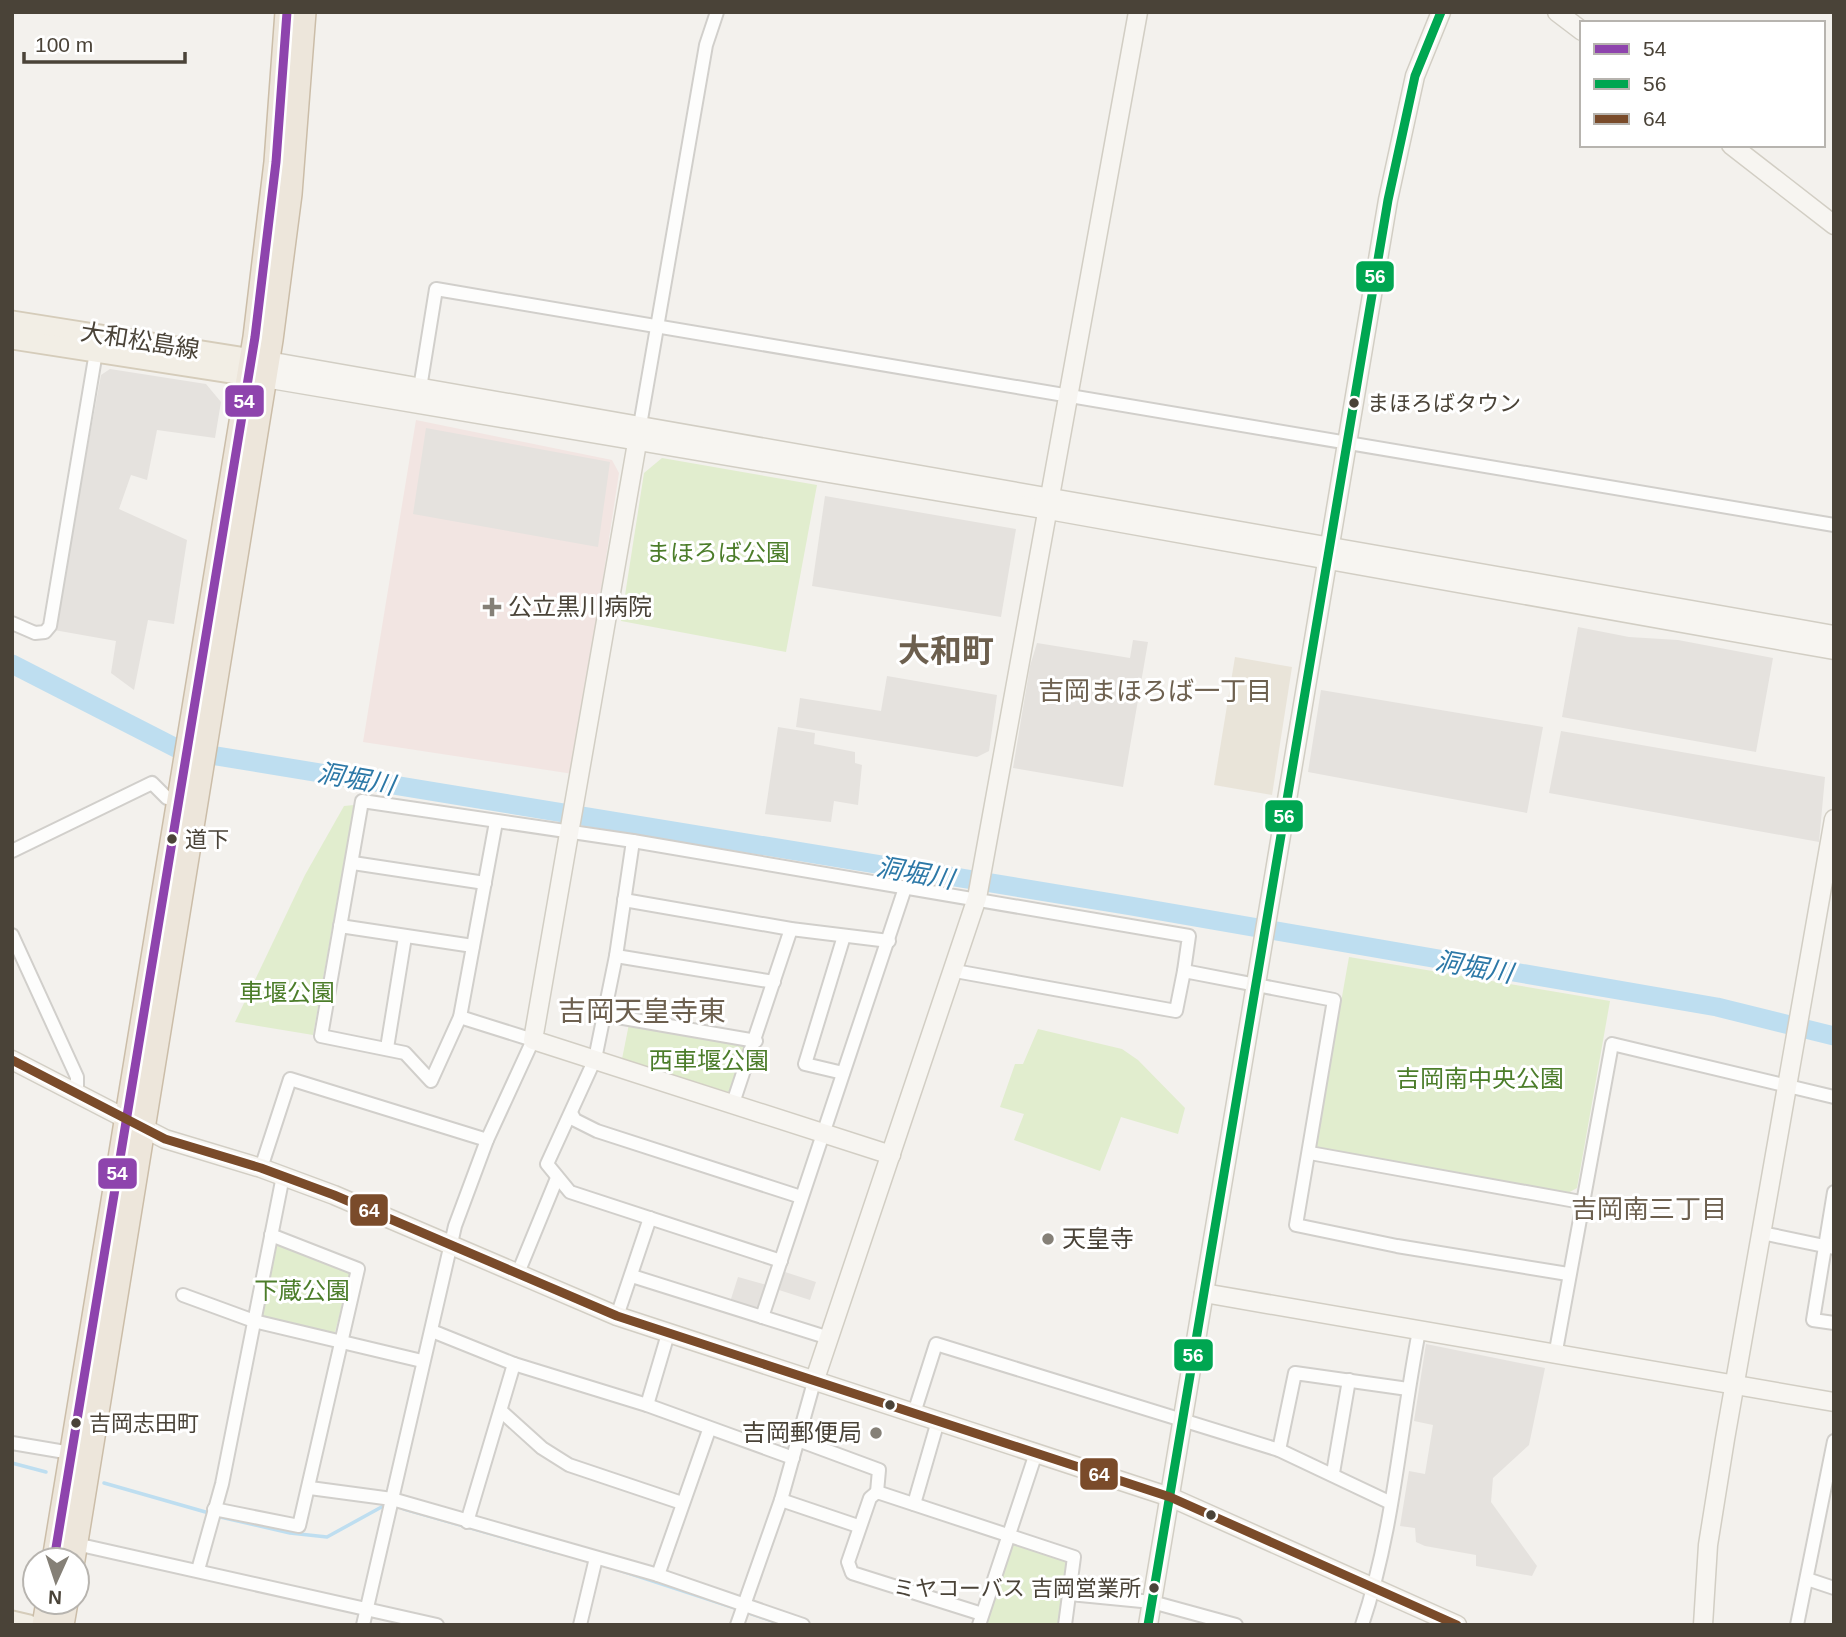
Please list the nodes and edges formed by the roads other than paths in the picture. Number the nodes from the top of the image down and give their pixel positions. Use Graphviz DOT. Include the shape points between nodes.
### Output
graph roads {
  1 [pos="287,12"];
  2 [pos="304,12"];
  3 [pos="717,12"];
  4 [pos="1138,12"];
  5 [pos="1441,12"];
  6 [pos="1557,12"];
  7 [pos="1580,29"];
  8 [pos="1734,147"];
  9 [pos="1834,225"];
  10 [pos="12,321"];
  11 [pos="656,327"];
  12 [pos="12,339"];
  13 [pos="96,352"];
  14 [pos="258,369"];
  15 [pos="420,388"];
  16 [pos="1068,396"];
  17 [pos="638,435"];
  18 [pos="1346,445"];
  19 [pos="1050,503"];
  20 [pos="1834,525"];
  21 [pos="1327,552"];
  22 [pos="12,623"];
  23 [pos="1834,635"];
  24 [pos="1834,650"];
  25 [pos="195,760"];
  26 [pos="180,800"];
  27 [pos="1834,820"];
  28 [pos="496,822"];
  29 [pos="570,832"];
  30 [pos="633,841"];
  31 [pos="12,851"];
  32 [pos="353,863"];
  33 [pos="485,883"];
  34 [pos="905,888"];
  35 [pos="978,893"];
  36 [pos="624,900"];
  37 [pos="340,926"];
  38 [pos="792,929"];
  39 [pos="12,935"];
  40 [pos="844,936"];
  41 [pos="405,937"];
  42 [pos="888,941"];
  43 [pos="473,946"];
  44 [pos="616,956"];
  45 [pos="955,971"];
  46 [pos="1184,971"];
  47 [pos="774,982"];
  48 [pos="1254,984"];
  49 [pos="606,1015"];
  50 [pos="460,1017"];
  51 [pos="533,1040"];
  52 [pos="756,1041"];
  53 [pos="387,1048"];
  54 [pos="595,1059"];
  55 [pos="12,1060"];
  56 [pos="843,1073"];
  57 [pos="1788,1084"];
  58 [pos="77,1096"];
  59 [pos="1834,1097"];
  60 [pos="733,1103"];
  61 [pos="571,1113"];
  62 [pos="137,1125"];
  63 [pos="823,1133"];
  64 [pos="487,1140"];
  65 [pos="1310,1153"];
  66 [pos="891,1155"];
  67 [pos="261,1168"];
  68 [pos="283,1177"];
  69 [pos="557,1178"];
  70 [pos="1834,1192"];
  71 [pos="801,1197"];
  72 [pos="1581,1202"];
  73 [pos="650,1218"];
  74 [pos="1762,1233"];
  75 [pos="271,1235"];
  76 [pos="451,1245"];
  77 [pos="1829,1247"];
  78 [pos="781,1261"];
  79 [pos="518,1273"];
  80 [pos="1568,1274"];
  81 [pos="632,1276"];
  82 [pos="1204,1293"];
  83 [pos="183,1295"];
  84 [pos="617,1316"];
  85 [pos="762,1317"];
  86 [pos="254,1321"];
  87 [pos="1834,1324"];
  88 [pos="432,1331"];
  89 [pos="1419,1331"];
  90 [pos="667,1334"];
  91 [pos="829,1338"];
  92 [pos="342,1344"];
  93 [pos="1555,1356"];
  94 [pos="422,1361"];
  95 [pos="514,1364"];
  96 [pos="1349,1380"];
  97 [pos="814,1382"];
  98 [pos="1735,1385"];
  99 [pos="1408,1389"];
  100 [pos="1834,1402"];
  101 [pos="648,1405"];
  102 [pos="501,1411"];
  103 [pos="914,1413"];
  104 [pos="938,1421"];
  105 [pos="1182,1422"];
  106 [pos="709,1430"];
  107 [pos="798,1440"];
  108 [pos="1834,1441"];
  109 [pos="12,1443"];
  110 [pos="1279,1450"];
  111 [pos="71,1453"];
  112 [pos="1037,1453"];
  113 [pos="793,1458"];
  114 [pos="1333,1473"];
  115 [pos="310,1488"];
  116 [pos="877,1492"];
  117 [pos="1170,1497"];
  118 [pos="781,1500"];
  119 [pos="682,1503"];
  120 [pos="1391,1503"];
  121 [pos="391,1504"];
  122 [pos="914,1504"];
  123 [pos="213,1513"];
  124 [pos="467,1522"];
  125 [pos="858,1526"];
  126 [pos="1009,1534"];
  127 [pos="56,1546"];
  128 [pos="76,1546"];
  129 [pos="91,1554"];
  130 [pos="595,1562"];
  131 [pos="198,1570"];
  132 [pos="658,1575"];
  133 [pos="1807,1579"];
  134 [pos="1834,1588"];
  135 [pos="1374,1590"];
  136 [pos="1070,1594"];
  137 [pos="1152,1602"];
  138 [pos="744,1607"];
  139 [pos="368,1609"];
  140 [pos="981,1620"];
  141 [pos="12,1621"];
  142 [pos="737,1624"];
  143 [pos="29,1625"];
  144 [pos="363,1625"];
  145 [pos="437,1625"];
  146 [pos="580,1625"];
  147 [pos="803,1625"];
  148 [pos="1065,1625"];
  149 [pos="1148,1625"];
  150 [pos="1236,1625"];
  151 [pos="1362,1625"];
  152 [pos="1457,1625"];
  153 [pos="1703,1625"];
  154 [pos="1797,1625"];
  1 -- 14 [label="highway"];
  2 -- 14 [label="highway" via="290,194"];
  3 -- 11 [label="street" via="706,46"];
  4 -- 16 [label="street"];
  5 -- 18 [label="street" via="1415,76 1402,125"];
  6 -- 7 [label="street"];
  8 -- 9 [label="street"];
  10 -- 14 [label="main road, 大和松島線"];
  11 -- 15 [label="street" via="436,289"];
  11 -- 16 [label="street"];
  11 -- 17 [label="street"];
  12 -- 13 [label="main road, 大和松島線"];
  13 -- 14 [label="main road, 大和松島線"];
  13 -- 22 [label="street" via="50,626 35,633"];
  14 -- 15 [label="street"];
  14 -- 17 [label="street"];
  14 -- 25 [label="highway"];
  15 -- 17 [label="street"];
  16 -- 18 [label="street"];
  16 -- 19 [label="street"];
  17 -- 19 [label="street"];
  17 -- 29 [label="street"];
  18 -- 20 [label="street"];
  18 -- 21 [label="street"];
  19 -- 21 [label="street"];
  19 -- 35 [label="street"];
  21 -- 23 [label="street"];
  21 -- 24 [label="street"];
  21 -- 48 [label="street"];
  25 -- 26 [label="highway"];
  25 -- 62 [label="highway"];
  26 -- 31 [label="street" via="167,798 152,783"];
  26 -- 62 [label="highway"];
  27 -- 57 [label="street"];
  28 -- 29 [label="street"];
  28 -- 32 [label="street" via="362,801"];
  28 -- 33 [label="street"];
  29 -- 30 [label="street"];
  29 -- 51 [label="street"];
  30 -- 34 [label="street"];
  30 -- 36 [label="street"];
  32 -- 33 [label="street"];
  32 -- 37 [label="street"];
  33 -- 43 [label="street"];
  34 -- 35 [label="street"];
  34 -- 42 [label="street"];
  35 -- 45 [label="street"];
  35 -- 46 [label="street" via="1189,936"];
  36 -- 38 [label="street"];
  36 -- 44 [label="street"];
  37 -- 41 [label="street"];
  37 -- 53 [label="street" via="321,1036"];
  38 -- 40 [label="street"];
  38 -- 47 [label="street"];
  39 -- 58 [label="street" via="78,1077"];
  40 -- 42 [label="street"];
  40 -- 56 [label="street" via="805,1063"];
  41 -- 43 [label="street"];
  41 -- 53 [label="street"];
  42 -- 56 [label="street"];
  43 -- 50 [label="street"];
  44 -- 47 [label="street"];
  44 -- 49 [label="street"];
  45 -- 46 [label="street" via="1176,1012"];
  45 -- 66 [label="street"];
  46 -- 48 [label="street"];
  47 -- 52 [label="street"];
  48 -- 65 [label="street" via="1334,1000"];
  48 -- 82 [label="street"];
  49 -- 52 [label="street"];
  49 -- 54 [label="street"];
  50 -- 51 [label="street"];
  50 -- 53 [label="street" via="431,1081 405,1053"];
  51 -- 54 [label="street"];
  51 -- 64 [label="street"];
  52 -- 60 [label="street"];
  54 -- 60 [label="street"];
  54 -- 61 [label="street"];
  55 -- 58 [label="street"];
  56 -- 63 [label="street"];
  57 -- 59 [label="street"];
  57 -- 72 [label="street" via="1612,1044"];
  57 -- 74 [label="street"];
  58 -- 62 [label="street"];
  60 -- 63 [label="street"];
  61 -- 69 [label="street" via="547,1164"];
  61 -- 71 [label="street" via="597,1131"];
  62 -- 67 [label="street" via="165,1139"];
  62 -- 111 [label="highway"];
  62 -- 128 [label="highway"];
  63 -- 66 [label="street"];
  63 -- 71 [label="street"];
  64 -- 67 [label="street" via="290,1079"];
  64 -- 76 [label="street"];
  65 -- 72 [label="street"];
  65 -- 80 [label="street" via="1296,1225"];
  66 -- 91 [label="street"];
  67 -- 68 [label="street"];
  68 -- 75 [label="street"];
  68 -- 76 [label="street"];
  69 -- 73 [label="street" via="569,1192"];
  69 -- 79 [label="street"];
  70 -- 77 [label="street"];
  71 -- 78 [label="street"];
  72 -- 80 [label="street"];
  73 -- 78 [label="street"];
  73 -- 81 [label="street"];
  74 -- 77 [label="street"];
  74 -- 98 [label="street"];
  75 -- 86 [label="street"];
  75 -- 92 [label="street" via="358,1269"];
  76 -- 79 [label="street"];
  76 -- 88 [label="street"];
  77 -- 87 [label="street" via="1813,1320"];
  78 -- 85 [label="street"];
  79 -- 84 [label="street"];
  80 -- 93 [label="street"];
  81 -- 84 [label="street"];
  81 -- 85 [label="street"];
  82 -- 89 [label="street"];
  82 -- 105 [label="street"];
  83 -- 86 [label="street"];
  84 -- 90 [label="street"];
  85 -- 91 [label="street"];
  86 -- 92 [label="street"];
  86 -- 123 [label="street"];
  88 -- 94 [label="street"];
  88 -- 95 [label="street"];
  89 -- 93 [label="street"];
  89 -- 99 [label="street"];
  90 -- 97 [label="street"];
  90 -- 101 [label="street"];
  91 -- 97 [label="street"];
  92 -- 94 [label="street"];
  92 -- 115 [label="street"];
  93 -- 98 [label="street"];
  94 -- 121 [label="street"];
  95 -- 101 [label="street"];
  95 -- 102 [label="street"];
  96 -- 99 [label="street"];
  96 -- 110 [label="street" via="1295,1373"];
  96 -- 114 [label="street"];
  97 -- 103 [label="street"];
  97 -- 107 [label="street"];
  98 -- 100 [label="street"];
  98 -- 153 [label="street" via="1708,1545"];
  99 -- 120 [label="street"];
  101 -- 106 [label="street"];
  102 -- 119 [label="street" via="569,1465"];
  102 -- 124 [label="street"];
  103 -- 104 [label="street"];
  103 -- 105 [label="street" via="936,1344"];
  104 -- 112 [label="street"];
  104 -- 122 [label="street"];
  105 -- 110 [label="street"];
  105 -- 117 [label="street"];
  106 -- 113 [label="street"];
  106 -- 119 [label="street"];
  107 -- 113 [label="street"];
  107 -- 116 [label="street" via="879,1470"];
  108 -- 133 [label="street"];
  109 -- 111 [label="street"];
  110 -- 114 [label="street"];
  111 -- 127 [label="highway"];
  112 -- 117 [label="street"];
  112 -- 126 [label="street"];
  113 -- 118 [label="street"];
  114 -- 120 [label="street"];
  115 -- 121 [label="street"];
  115 -- 123 [label="street" via="299,1526"];
  116 -- 122 [label="street"];
  116 -- 125 [label="street"];
  117 -- 135 [label="street"];
  117 -- 137 [label="street"];
  118 -- 125 [label="street"];
  118 -- 138 [label="street"];
  119 -- 132 [label="street"];
  120 -- 135 [label="street"];
  121 -- 124 [label="street"];
  121 -- 139 [label="street"];
  122 -- 126 [label="street"];
  123 -- 131 [label="street"];
  124 -- 130 [label="street"];
  125 -- 140 [label="street" via="848,1562 852,1573"];
  126 -- 136 [label="street" via="1073,1557"];
  126 -- 140 [label="street"];
  129 -- 131 [label="street"];
  130 -- 132 [label="street"];
  130 -- 146 [label="street"];
  131 -- 139 [label="street"];
  132 -- 138 [label="street"];
  133 -- 134 [label="street"];
  133 -- 154 [label="street"];
  135 -- 151 [label="street"];
  135 -- 152 [label="street"];
  136 -- 137 [label="street"];
  136 -- 148 [label="street"];
  137 -- 149 [label="street"];
  137 -- 150 [label="street"];
  138 -- 142 [label="street"];
  138 -- 147 [label="street"];
  139 -- 144 [label="street"];
  139 -- 145 [label="street"];
  141 -- 143 [label="main road"];
}
